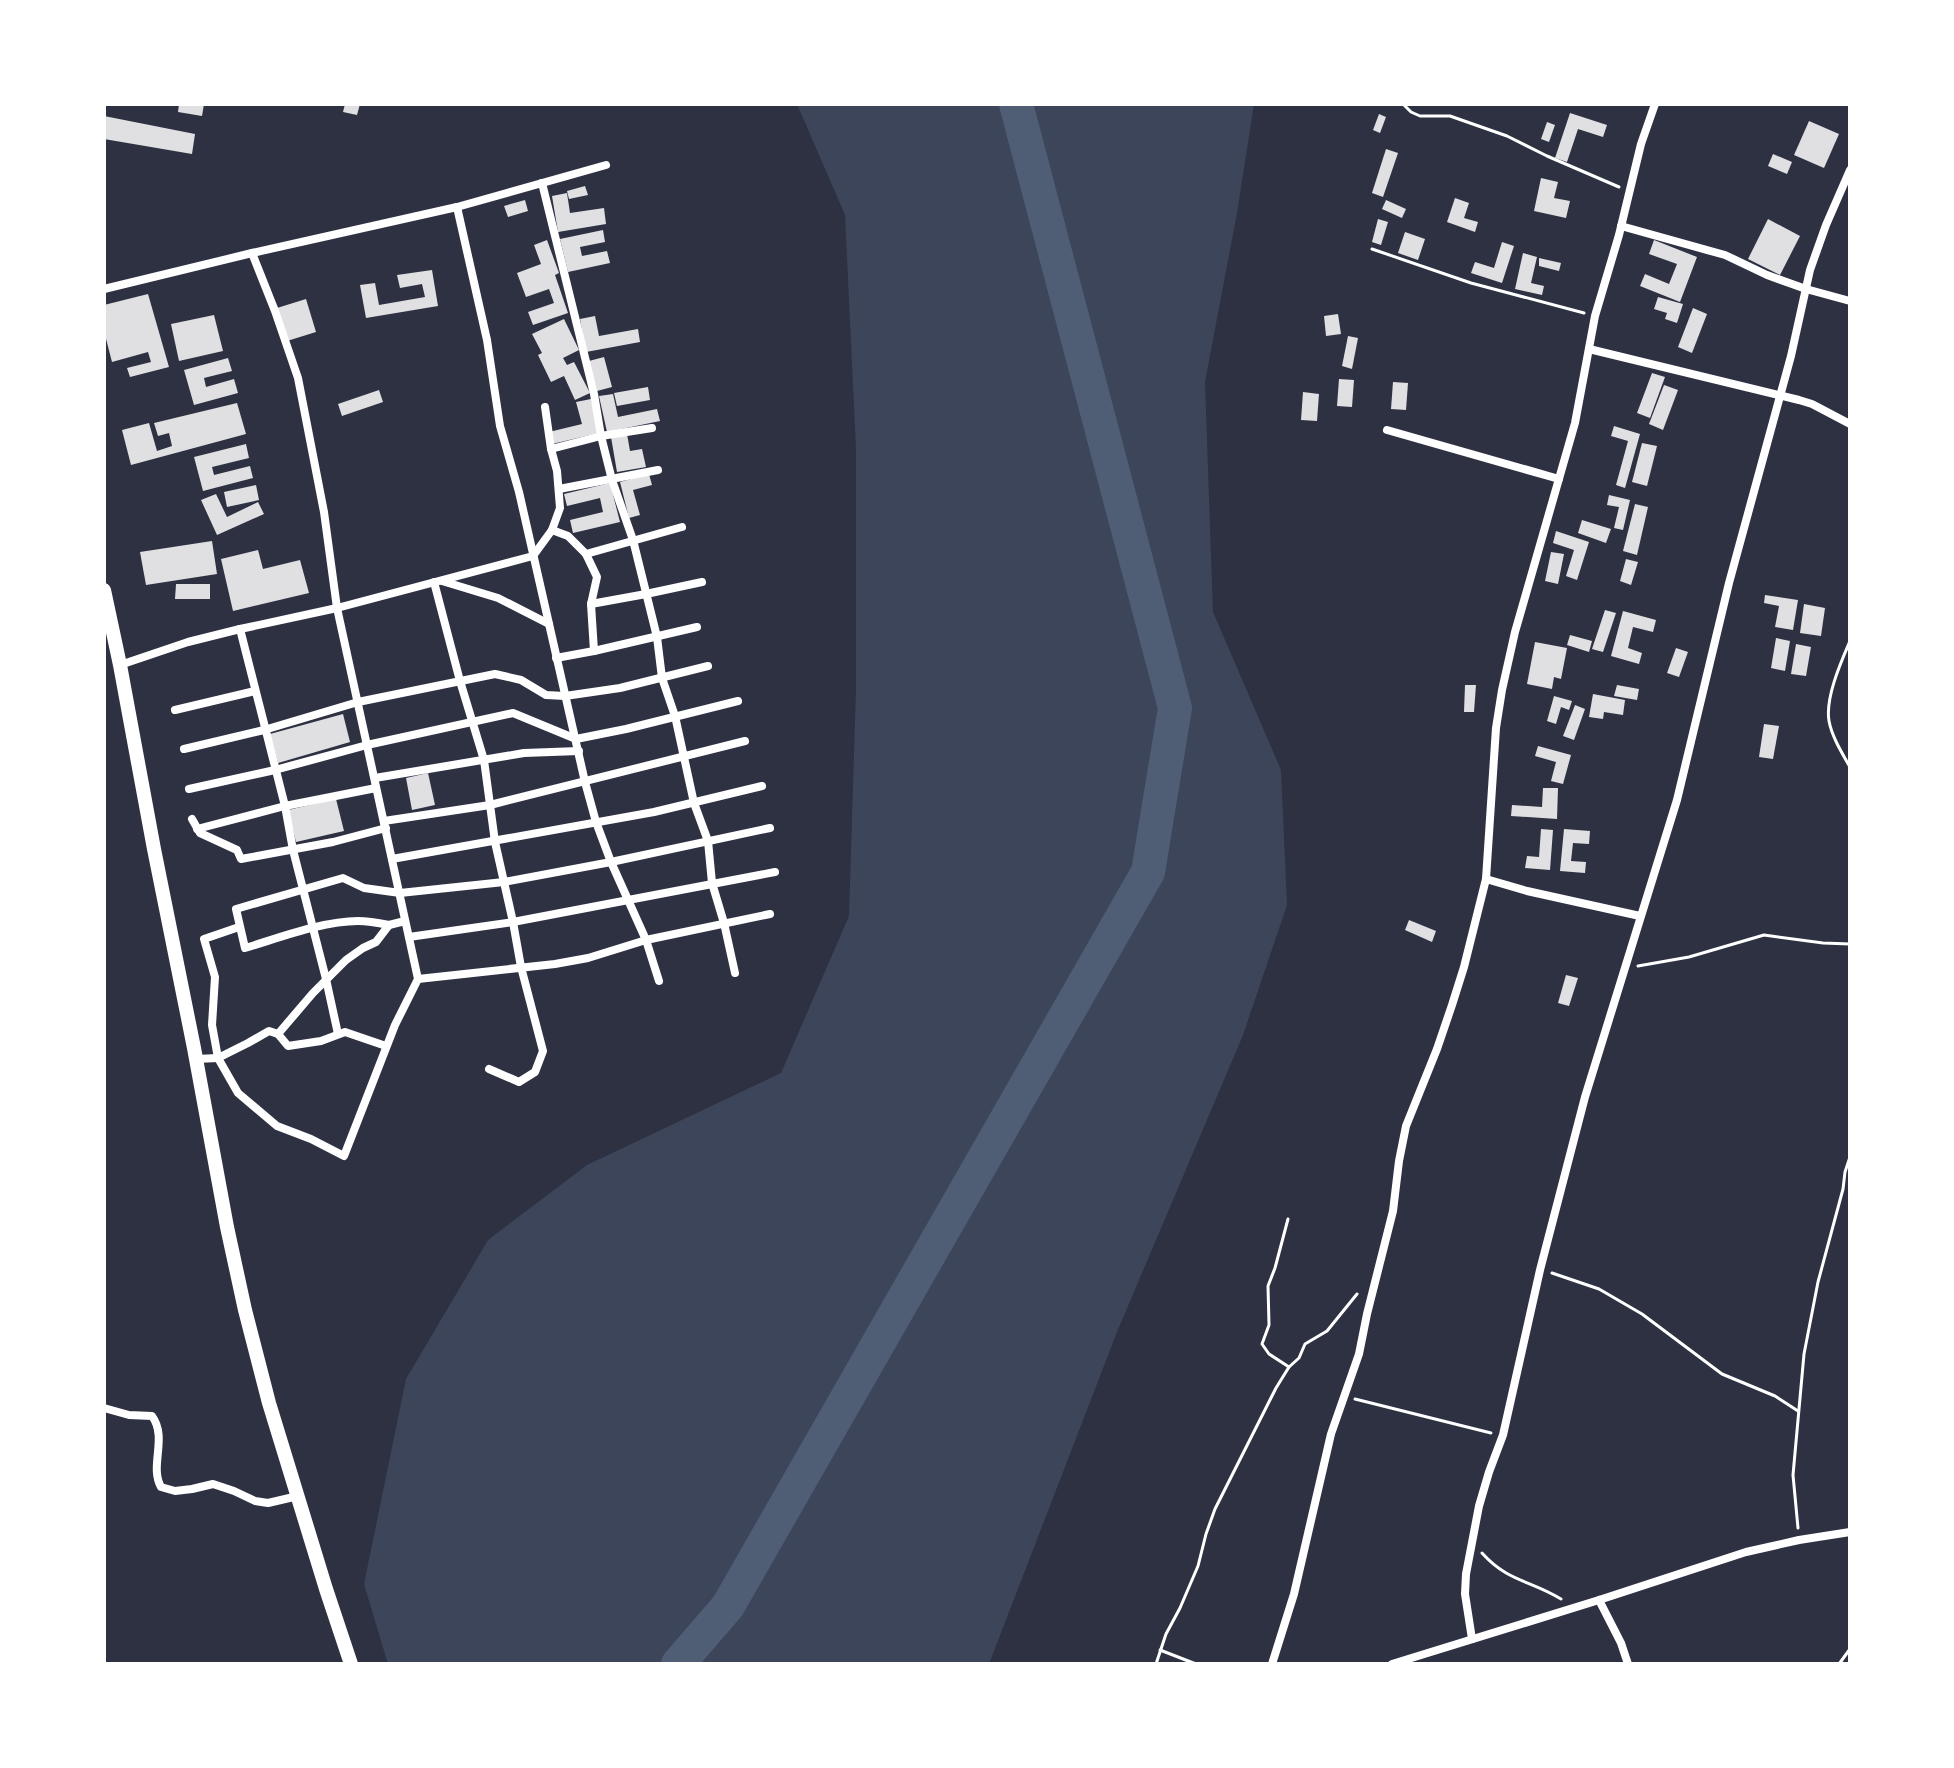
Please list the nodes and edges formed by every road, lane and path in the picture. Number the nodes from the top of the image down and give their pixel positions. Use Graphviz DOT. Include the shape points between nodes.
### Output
graph roads {
  1 [pos="1403,104"];
  2 [pos="1655,104"];
  3 [pos="606,165"];
  4 [pos="1850,170"];
  5 [pos="542,183"];
  6 [pos="1846,189"];
  7 [pos="1629,192"];
  8 [pos="457,207"];
  9 [pos="1621,226"];
  10 [pos="1372,249"];
  11 [pos="252,253"];
  12 [pos="104,289"];
  13 [pos="1806,289"];
  14 [pos="1850,301"];
  15 [pos="1595,316"];
  16 [pos="1589,349"];
  17 [pos="1780,395"];
  18 [pos="545,407"];
  19 [pos="1850,424"];
  20 [pos="652,428"];
  21 [pos="1387,430"];
  22 [pos="601,436"];
  23 [pos="551,449"];
  24 [pos="658,470"];
  25 [pos="1559,479"];
  26 [pos="612,480"];
  27 [pos="559,489"];
  28 [pos="682,527"];
  29 [pos="552,530"];
  30 [pos="633,540"];
  31 [pos="586,554"];
  32 [pos="533,556"];
  33 [pos="437,581"];
  34 [pos="702,582"];
  35 [pos="104,590"];
  36 [pos="646,594"];
  37 [pos="591,604"];
  38 [pos="337,608"];
  39 [pos="549,624"];
  40 [pos="697,627"];
  41 [pos="240,629"];
  42 [pos="657,637"];
  43 [pos="1850,641"];
  44 [pos="594,651"];
  45 [pos="556,658"];
  46 [pos="120,665"];
  47 [pos="708,666"];
  48 [pos="662,678"];
  49 [pos="460,681"];
  50 [pos="255,691"];
  51 [pos="565,696"];
  52 [pos="738,701"];
  53 [pos="358,702"];
  54 [pos="175,710"];
  55 [pos="675,716"];
  56 [pos="472,721"];
  57 [pos="264,730"];
  58 [pos="576,739"];
  59 [pos="745,741"];
  60 [pos="367,745"];
  61 [pos="184,749"];
  62 [pos="579,751"];
  63 [pos="684,756"];
  64 [pos="484,760"];
  65 [pos="1850,767"];
  66 [pos="275,770"];
  67 [pos="585,782"];
  68 [pos="376,783"];
  69 [pos="762,786"];
  70 [pos="189,789"];
  71 [pos="694,803"];
  72 [pos="490,805"];
  73 [pos="285,806"];
  74 [pos="192,819"];
  75 [pos="596,822"];
  76 [pos="385,825"];
  77 [pos="770,828"];
  78 [pos="197,829"];
  79 [pos="708,841"];
  80 [pos="495,842"];
  81 [pos="293,850"];
  82 [pos="392,859"];
  83 [pos="611,862"];
  84 [pos="775,872"];
  85 [pos="1486,879"];
  86 [pos="504,882"];
  87 [pos="712,883"];
  88 [pos="303,888"];
  89 [pos="400,893"];
  90 [pos="629,900"];
  91 [pos="770,914"];
  92 [pos="1640,916"];
  93 [pos="405,921"];
  94 [pos="513,922"];
  95 [pos="724,923"];
  96 [pos="389,925"];
  97 [pos="239,927"];
  98 [pos="314,928"];
  99 [pos="409,937"];
  100 [pos="646,940"];
  101 [pos="1850,944"];
  102 [pos="1626,966"];
  103 [pos="521,967"];
  104 [pos="735,973"];
  105 [pos="326,979"];
  106 [pos="418,979"];
  107 [pos="659,981"];
  108 [pos="278,1034"];
  109 [pos="338,1034"];
  110 [pos="386,1046"];
  111 [pos="218,1058"];
  112 [pos="196,1059"];
  113 [pos="489,1069"];
  114 [pos="1850,1157"];
  115 [pos="1288,1219"];
  116 [pos="1540,1270"];
  117 [pos="1376,1278"];
  118 [pos="1289,1367"];
  119 [pos="1344,1396"];
  120 [pos="104,1408"];
  121 [pos="1798,1411"];
  122 [pos="1503,1435"];
  123 [pos="298,1496"];
  124 [pos="1850,1532"];
  125 [pos="1473,1538"];
  126 [pos="1799,1540"];
  127 [pos="1599,1600"];
  128 [pos="1573,1608"];
  129 [pos="1472,1639"];
  130 [pos="1850,1649"];
  131 [pos="1160,1650"];
  132 [pos="351,1664"];
  133 [pos="1156,1664"];
  134 [pos="1196,1664"];
  135 [pos="1272,1664"];
  136 [pos="1392,1664"];
  137 [pos="1628,1664"];
  138 [pos="1839,1664"];
  1 -- 7 [label="path" via="1420,116 1450,116 1507,136"];
  2 -- 7 [label="street"];
  3 -- 5 [label="street"];
  4 -- 6 [label="street"];
  5 -- 8 [label="street"];
  5 -- 22 [label="street"];
  6 -- 13 [label="street"];
  7 -- 9 [label="street"];
  8 -- 11 [label="street"];
  8 -- 32 [label="street" via="500,426"];
  9 -- 13 [label="street" via="1725,255"];
  9 -- 15 [label="street"];
  10 -- 15 [label="path" via="1471,283"];
  11 -- 12 [label="street"];
  11 -- 38 [label="street" via="298,378"];
  13 -- 14 [label="street"];
  13 -- 17 [label="street"];
  15 -- 16 [label="street"];
  16 -- 17 [label="street"];
  16 -- 25 [label="street"];
  17 -- 19 [label="street"];
  17 -- 92 [label="street" via="1677,800"];
  18 -- 23 [label="street"];
  20 -- 22 [label="street"];
  21 -- 25 [label="street"];
  22 -- 23 [label="street"];
  22 -- 26 [label="street"];
  23 -- 27 [label="street"];
  24 -- 26 [label="street"];
  25 -- 85 [label="street" via="1502,690"];
  26 -- 27 [label="street"];
  26 -- 30 [label="street"];
  27 -- 29 [label="street" via="560,508"];
  28 -- 30 [label="street"];
  29 -- 31 [label="street" via="568,536"];
  29 -- 32 [label="street"];
  30 -- 31 [label="street"];
  30 -- 36 [label="street"];
  31 -- 37 [label="street" via="597,577"];
  32 -- 33 [label="street"];
  32 -- 39 [label="street"];
  33 -- 38 [label="street"];
  33 -- 39 [label="street" via="498,598"];
  33 -- 49 [label="street"];
  34 -- 36 [label="street"];
  35 -- 46 [label="highway"];
  36 -- 37 [label="street"];
  36 -- 42 [label="street"];
  37 -- 44 [label="street"];
  38 -- 41 [label="street"];
  38 -- 53 [label="street"];
  39 -- 45 [label="street"];
  40 -- 42 [label="street"];
  41 -- 46 [label="street"];
  41 -- 50 [label="street"];
  42 -- 44 [label="street"];
  42 -- 48 [label="street"];
  43 -- 65 [label="path" via="1829,703 1829,720"];
  44 -- 45 [label="street"];
  45 -- 51 [label="street"];
  46 -- 112 [label="highway"];
  47 -- 48 [label="street"];
  48 -- 51 [label="street"];
  48 -- 55 [label="street"];
  49 -- 51 [label="street" via="495,674 521,680 546,695"];
  49 -- 53 [label="street"];
  49 -- 56 [label="street"];
  50 -- 54 [label="street"];
  50 -- 57 [label="street"];
  51 -- 58 [label="street"];
  52 -- 55 [label="street"];
  53 -- 57 [label="street"];
  53 -- 60 [label="street"];
  55 -- 58 [label="street"];
  55 -- 63 [label="street"];
  56 -- 58 [label="street" via="513,713"];
  56 -- 60 [label="street"];
  56 -- 64 [label="street"];
  57 -- 61 [label="street"];
  57 -- 66 [label="street"];
  58 -- 62 [label="street"];
  59 -- 63 [label="street"];
  60 -- 66 [label="street"];
  60 -- 68 [label="street"];
  62 -- 64 [label="street"];
  62 -- 67 [label="street"];
  63 -- 67 [label="street"];
  63 -- 71 [label="street"];
  64 -- 68 [label="street"];
  64 -- 72 [label="street"];
  66 -- 70 [label="street"];
  66 -- 73 [label="street"];
  67 -- 72 [label="street"];
  67 -- 75 [label="street"];
  68 -- 73 [label="street"];
  68 -- 76 [label="street"];
  69 -- 71 [label="street"];
  71 -- 75 [label="street"];
  71 -- 79 [label="street"];
  72 -- 76 [label="street"];
  72 -- 80 [label="street"];
  73 -- 78 [label="street"];
  73 -- 81 [label="street"];
  74 -- 78 [label="street"];
  75 -- 80 [label="street"];
  75 -- 83 [label="street"];
  76 -- 81 [label="street"];
  76 -- 82 [label="street"];
  77 -- 79 [label="street"];
  78 -- 81 [label="street" via="237,850 241,859"];
  79 -- 83 [label="street"];
  79 -- 87 [label="street"];
  80 -- 82 [label="street"];
  80 -- 86 [label="street"];
  81 -- 88 [label="street"];
  82 -- 89 [label="street"];
  83 -- 86 [label="street"];
  83 -- 90 [label="street"];
  84 -- 87 [label="street"];
  85 -- 92 [label="street"];
  85 -- 117 [label="street" via="1452,1005 1406,1126"];
  86 -- 89 [label="street"];
  86 -- 94 [label="street"];
  87 -- 90 [label="street"];
  87 -- 95 [label="street"];
  88 -- 89 [label="street" via="343,878 364,888"];
  88 -- 97 [label="street" via="236,909"];
  88 -- 98 [label="street"];
  89 -- 93 [label="street"];
  90 -- 94 [label="street"];
  90 -- 100 [label="street"];
  91 -- 95 [label="street"];
  92 -- 102 [label="street"];
  93 -- 96 [label="street"];
  93 -- 99 [label="street"];
  94 -- 99 [label="street"];
  94 -- 103 [label="street"];
  95 -- 100 [label="street"];
  95 -- 104 [label="street"];
  96 -- 98 [label="street" via="359,920"];
  96 -- 105 [label="street" via="376,942"];
  97 -- 98 [label="street" via="245,948"];
  97 -- 111 [label="street" via="204,939 215,977 212,1025"];
  98 -- 105 [label="street"];
  99 -- 106 [label="street"];
  100 -- 103 [label="street" via="588,958"];
  100 -- 107 [label="street"];
  101 -- 102 [label="path" via="1764,935 1666,962"];
  102 -- 116 [label="street"];
  103 -- 106 [label="street"];
  103 -- 113 [label="street" via="543,1051 535,1072 519,1082"];
  105 -- 108 [label="street"];
  105 -- 109 [label="street"];
  106 -- 110 [label="street"];
  108 -- 109 [label="street" via="288,1046"];
  108 -- 111 [label="street" via="269,1031"];
  109 -- 110 [label="street"];
  110 -- 111 [label="street" via="344,1156 277,1126 238,1093"];
  111 -- 112 [label="street"];
  112 -- 123 [label="highway" via="245,1310"];
  114 -- 121 [label="path" via="1810,1320"];
  115 -- 118 [label="path" via="1268,1286 1269,1325 1262,1344"];
  116 -- 121 [label="path" via="1599,1289 1722,1374"];
  116 -- 122 [label="street"];
  117 -- 118 [label="path" via="1327,1331 1305,1344"];
  117 -- 119 [label="street"];
  118 -- 131 [label="path" via="1215,1509 1198,1566"];
  119 -- 122 [label="path"];
  119 -- 135 [label="street"];
  120 -- 123 [label="street" via="152,1416 159,1425 156,1478 161,1487 175,1491 213,1484 268,1503"];
  121 -- 126 [label="path" via="1793,1475"];
  122 -- 125 [label="street"];
  123 -- 132 [label="highway"];
  124 -- 126 [label="street"];
  125 -- 128 [label="path" via="1503,1573 1544,1589"];
  125 -- 129 [label="street" via="1465,1594"];
  126 -- 127 [label="street"];
  127 -- 128 [label="street"];
  127 -- 137 [label="street"];
  128 -- 129 [label="street"];
  129 -- 136 [label="street"];
  130 -- 138 [label="path"];
  131 -- 133 [label="path"];
  131 -- 134 [label="path"];
}
